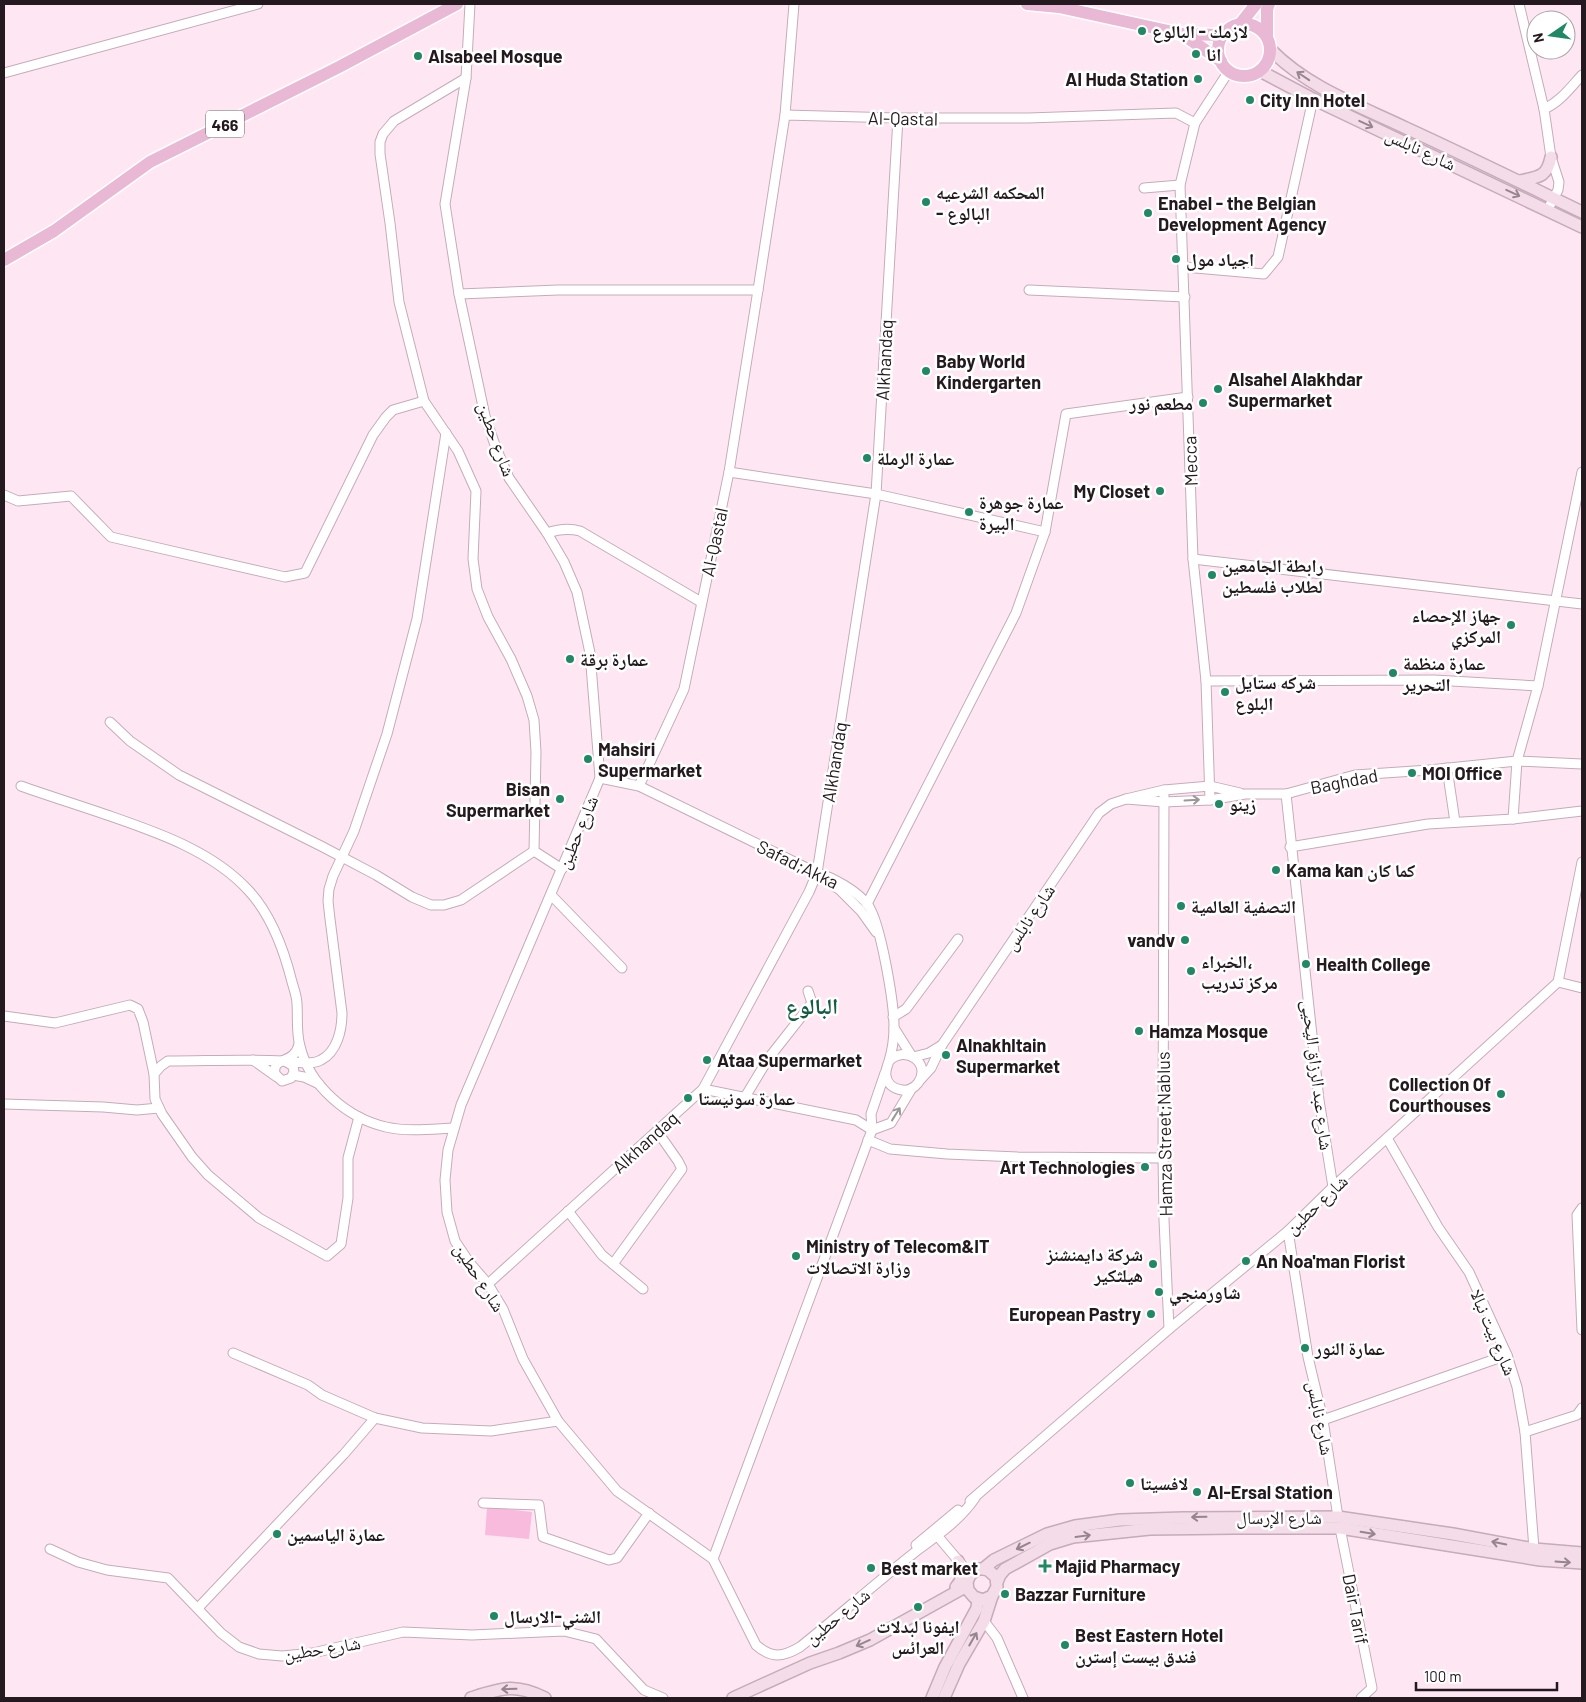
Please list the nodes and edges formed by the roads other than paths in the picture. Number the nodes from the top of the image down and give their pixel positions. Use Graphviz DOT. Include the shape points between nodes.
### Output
graph roads {
  1 [pos="258,4"];
  2 [pos="457,4"];
  3 [pos="470,4"];
  4 [pos="794,4"];
  5 [pos="1027,4"];
  6 [pos="1256,4"];
  7 [pos="1268,4"];
  8 [pos="1519,4"];
  9 [pos="1058,5"];
  10 [pos="1241,24"];
  11 [pos="1182,34"];
  12 [pos="1222,35"];
  13 [pos="1266,35"];
  14 [pos="1271,50"];
  15 [pos="1225,66"];
  16 [pos="1260,71"];
  17 [pos="4,73"];
  18 [pos="1582,75"];
  19 [pos="466,78"];
  20 [pos="1313,98"];
  21 [pos="1544,109"];
  22 [pos="785,115"];
  23 [pos="898,118"];
  24 [pos="1195,123"];
  25 [pos="1551,157"];
  26 [pos="1520,181"];
  27 [pos="1180,185"];
  28 [pos="1144,188"];
  29 [pos="1551,204"];
  30 [pos="1582,212"];
  31 [pos="1582,226"];
  32 [pos="4,260"];
  33 [pos="1184,267"];
  34 [pos="758,290"];
  35 [pos="1028,290"];
  36 [pos="459,294"];
  37 [pos="1185,297"];
  38 [pos="1188,397"];
  39 [pos="424,401"];
  40 [pos="446,433"];
  41 [pos="729,472"];
  42 [pos="1582,472"];
  43 [pos="876,494"];
  44 [pos="4,495"];
  45 [pos="1045,532"];
  46 [pos="548,533"];
  47 [pos="1193,559"];
  48 [pos="1556,601"];
  49 [pos="701,602"];
  50 [pos="1582,604"];
  51 [pos="1206,681"];
  52 [pos="1538,686"];
  53 [pos="110,722"];
  54 [pos="1517,760"];
  55 [pos="1582,764"];
  56 [pos="1447,768"];
  57 [pos="600,778"];
  58 [pos="21,786"];
  59 [pos="639,786"];
  60 [pos="1210,786"];
  61 [pos="1164,790"];
  62 [pos="1245,794"];
  63 [pos="1286,794"];
  64 [pos="1126,799"];
  65 [pos="1210,800"];
  66 [pos="1164,802"];
  67 [pos="1582,811"];
  68 [pos="1513,819"];
  69 [pos="1454,822"];
  70 [pos="1290,847"];
  71 [pos="534,851"];
  72 [pos="342,858"];
  73 [pos="1582,862"];
  74 [pos="562,869"];
  75 [pos="817,873"];
  76 [pos="551,895"];
  77 [pos="867,904"];
  78 [pos="878,936"];
  79 [pos="958,938"];
  80 [pos="622,968"];
  81 [pos="1558,982"];
  82 [pos="808,991"];
  83 [pos="1582,991"];
  84 [pos="4,1016"];
  85 [pos="893,1016"];
  86 [pos="894,1027"];
  87 [pos="299,1044"];
  88 [pos="148,1045"];
  89 [pos="942,1045"];
  90 [pos="912,1056"];
  91 [pos="252,1060"];
  92 [pos="285,1060"];
  93 [pos="168,1061"];
  94 [pos="889,1062"];
  95 [pos="306,1063"];
  96 [pos="885,1073"];
  97 [pos="154,1074"];
  98 [pos="293,1075"];
  99 [pos="277,1077"];
  100 [pos="920,1080"];
  101 [pos="320,1084"];
  102 [pos="912,1088"];
  103 [pos="704,1089"];
  104 [pos="745,1098"];
  105 [pos="4,1104"];
  106 [pos="159,1108"];
  107 [pos="359,1117"];
  108 [pos="454,1128"];
  109 [pos="872,1130"];
  110 [pos="657,1131"];
  111 [pos="1387,1138"];
  112 [pos="868,1140"];
  113 [pos="1163,1158"];
  114 [pos="1333,1187"];
  115 [pos="1582,1208"];
  116 [pos="568,1212"];
  117 [pos="1288,1231"];
  118 [pos="613,1264"];
  119 [pos="488,1284"];
  120 [pos="643,1289"];
  121 [pos="1169,1329"];
  122 [pos="1582,1330"];
  123 [pos="233,1353"];
  124 [pos="1507,1355"];
  125 [pos="1582,1408"];
  126 [pos="375,1418"];
  127 [pos="1322,1420"];
  128 [pos="558,1421"];
  129 [pos="1525,1432"];
  130 [pos="483,1503"];
  131 [pos="649,1513"];
  132 [pos="1338,1516"];
  133 [pos="1222,1522"];
  134 [pos="1150,1524"];
  135 [pos="1340,1528"];
  136 [pos="935,1534"];
  137 [pos="50,1548"];
  138 [pos="1582,1553"];
  139 [pos="1534,1554"];
  140 [pos="714,1559"];
  141 [pos="958,1561"];
  142 [pos="1582,1563"];
  143 [pos="983,1569"];
  144 [pos="969,1580"];
  145 [pos="997,1582"];
  146 [pos="992,1596"];
  147 [pos="945,1598"];
  148 [pos="978,1599"];
  149 [pos="198,1608"];
  150 [pos="984,1621"];
  151 [pos="471,1698"];
  152 [pos="546,1698"];
  153 [pos="663,1698"];
  154 [pos="733,1698"];
  155 [pos="932,1698"];
  156 [pos="944,1698"];
  157 [pos="1023,1698"];
  158 [pos="1361,1698"];
  1 -- 17 [label="street"];
  2 -- 32 [label="main road, 466" via="150,162 54,231"];
  3 -- 19 [label="street, شارع حطين"];
  4 -- 22 [label="street"];
  5 -- 9 [label="main road"];
  6 -- 10 [label="main road"];
  7 -- 13 [label="main road"];
  8 -- 21 [label="street"];
  9 -- 11 [label="main road"];
  10 -- 12 [label="main road"];
  10 -- 13 [label="main road" via="1255,26"];
  11 -- 12 [label="main road"];
  11 -- 15 [label="main road"];
  12 -- 15 [label="main road" via="1218,49"];
  13 -- 14 [label="main road"];
  14 -- 16 [label="main road" via="1266,66"];
  26 -- 14 [label="main road, شارع نابلس, one-way" via="1317,85 1282,62"];
  15 -- 16 [label="main road" via="1244,76"];
  15 -- 24 [label="street, Mecca"];
  16 -- 20 [label="main road, شارع نابلس"];
  18 -- 21 [label="street" via="1564,96"];
  19 -- 36 [label="street, شارع حطين" via="445,204"];
  19 -- 39 [label="street" via="394,121 380,142 399,302"];
  20 -- 29 [label="main road, شارع نابلس, one-way"];
  20 -- 33 [label="street" via="1278,257 1264,274"];
  21 -- 25 [label="street"];
  22 -- 23 [label="street, Al-Qastal"];
  22 -- 34 [label="street, Al-Qastal"];
  23 -- 24 [label="street, Al-Qastal" via="1028,118 1176,112"];
  23 -- 43 [label="street, Alkhandaq"];
  24 -- 27 [label="street, Mecca"];
  25 -- 26 [label="main road" via="1546,172 1538,178"];
  25 -- 29 [label="street" via="1559,182"];
  26 -- 29 [label="main road, شارع نابلس"];
  27 -- 28 [label="street"];
  27 -- 33 [label="street, Mecca"];
  29 -- 30 [label="main road, شارع نابلس"];
  29 -- 31 [label="main road, شارع نابلس"];
  33 -- 37 [label="street, Mecca"];
  34 -- 36 [label="street" via="558,290"];
  34 -- 41 [label="street, Al-Qastal"];
  35 -- 37 [label="street"];
  36 -- 46 [label="street, شارع حطين" via="485,416 496,448 509,478"];
  37 -- 38 [label="street, Mecca"];
  38 -- 45 [label="street" via="1066,414"];
  38 -- 47 [label="street, Mecca"];
  39 -- 40 [label="street"];
  39 -- 44 [label="street" via="393,410 386,416 373,435 305,573 285,577 111,537 71,496 18,501"];
  40 -- 71 [label="street" via="476,491 473,559 477,590 512,659 534,720"];
  40 -- 72 [label="street" via="417,619 387,734"];
  41 -- 43 [label="street"];
  41 -- 49 [label="street, Al-Qastal"];
  42 -- 48 [label="street"];
  43 -- 45 [label="street"];
  43 -- 75 [label="street, Alkhandaq"];
  45 -- 77 [label="street" via="1016,613"];
  46 -- 49 [label="street" via="558,529 580,531"];
  46 -- 57 [label="street, شارع حطين" via="577,592 584,622 590,653"];
  47 -- 48 [label="street"];
  47 -- 51 [label="street, Mecca"];
  48 -- 50 [label="street"];
  48 -- 52 [label="street"];
  49 -- 59 [label="street, Al-Qastal" via="684,688"];
  51 -- 52 [label="street" via="1434,680"];
  51 -- 60 [label="street, Mecca"];
  52 -- 54 [label="street"];
  53 -- 72 [label="street" via="130,741 179,775"];
  54 -- 55 [label="street, Baghdad"];
  54 -- 56 [label="street, Baghdad"];
  54 -- 68 [label="street"];
  56 -- 63 [label="street, Baghdad" via="1355,775"];
  56 -- 69 [label="street"];
  57 -- 59 [label="street, Safad;Akka"];
  57 -- 74 [label="street, شارع حطين"];
  58 -- 87 [label="street" via="161,834 232,874 250,892 280,942 297,1002"];
  59 -- 75 [label="street, Safad;Akka"];
  60 -- 61 [label="street, شارع نابلس"];
  60 -- 62 [label="street, شارع نابلس"];
  60 -- 65 [label="street, Mecca"];
  61 -- 64 [label="street, شارع نابلس"];
  61 -- 66 [label="street, Hamza Street;Nablus"];
  62 -- 63 [label="street"];
  62 -- 65 [label="street"];
  63 -- 70 [label="street, شارع عبد الرزاق اليحيى"];
  64 -- 66 [label="street"];
  64 -- 89 [label="street, شارع نابلس" via="1099,814"];
  66 -- 65 [label="street, one-way"];
  66 -- 113 [label="street, Hamza Street;Nablus"];
  67 -- 68 [label="street"];
  68 -- 69 [label="street"];
  69 -- 70 [label="street"];
  70 -- 114 [label="street, شارع عبد الرزاق اليحيى" via="1319,1100"];
  71 -- 72 [label="street" via="461,900 444,905 431,905 412,897"];
  71 -- 74 [label="street"];
  72 -- 95 [label="street" via="333,876 328,902 342,1026 329,1054 321,1061"];
  73 -- 81 [label="street"];
  74 -- 76 [label="street, شارع حطين"];
  75 -- 77 [label="street, Safad;Akka" via="843,884"];
  75 -- 78 [label="street" via="861,910"];
  75 -- 103 [label="street, Alkhandaq"];
  76 -- 80 [label="street"];
  76 -- 108 [label="street, شارع حطين"];
  77 -- 78 [label="street, Safad;Akka" via="875,919"];
  78 -- 85 [label="street, Safad;Akka"];
  79 -- 85 [label="street" via="906,1009"];
  81 -- 83 [label="street"];
  81 -- 111 [label="street, شارع حطين"];
  82 -- 104 [label="street" via="812,1003 768,1059"];
  84 -- 88 [label="street" via="55,1023 134,1006 140,1013"];
  85 -- 86 [label="street, Safad;Akka"];
  86 -- 90 [label="street"];
  86 -- 94 [label="street"];
  87 -- 92 [label="street" via="293,1057"];
  87 -- 95 [label="street"];
  88 -- 93 [label="street" via="159,1060"];
  88 -- 97 [label="street"];
  89 -- 90 [label="street" via="929,1054"];
  89 -- 100 [label="street, شارع نابلس" via="931,1068"];
  90 -- 94 [label="street" via="898,1055"];
  90 -- 100 [label="street" via="922,1069"];
  91 -- 92 [label="street"];
  91 -- 93 [label="street"];
  91 -- 99 [label="street"];
  92 -- 95 [label="street"];
  92 -- 98 [label="street" via="293,1066"];
  92 -- 99 [label="street" via="278,1062 275,1068"];
  93 -- 97 [label="street"];
  94 -- 96 [label="street"];
  95 -- 98 [label="street"];
  95 -- 101 [label="street"];
  96 -- 102 [label="street" via="895,1088"];
  96 -- 109 [label="street" via="871,1114"];
  97 -- 106 [label="street" via="155,1099"];
  98 -- 99 [label="street" via="286,1081"];
  98 -- 101 [label="street"];
  100 -- 102 [label="street"];
  101 -- 107 [label="street" via="331,1097"];
  109 -- 102 [label="street, one-way" via="891,1123"];
  103 -- 104 [label="street"];
  103 -- 110 [label="street, Alkhandaq"];
  104 -- 109 [label="street" via="856,1120"];
  105 -- 106 [label="street" via="137,1110"];
  106 -- 107 [label="street" via="192,1158 208,1175 259,1218 327,1256 341,1244 348,1198 348,1158"];
  107 -- 108 [label="street" via="388,1128"];
  108 -- 119 [label="street, شارع حطين" via="444,1180 448,1218 455,1241"];
  109 -- 112 [label="street"];
  110 -- 116 [label="street, Alkhandaq"];
  110 -- 118 [label="street" via="682,1169"];
  111 -- 114 [label="street, شارع حطين"];
  111 -- 124 [label="street, شارع بيت نبالا" via="1438,1227 1469,1272"];
  112 -- 113 [label="street" via="890,1150 947,1154"];
  112 -- 140 [label="street"];
  113 -- 121 [label="street, Hamza Street;Nablus"];
  114 -- 117 [label="street, شارع حطين"];
  115 -- 122 [label="street" via="1577,1215"];
  116 -- 118 [label="street"];
  116 -- 119 [label="street, Alkhandaq"];
  117 -- 121 [label="street, شارع حطين"];
  117 -- 127 [label="street, شارع نابلس"];
  118 -- 120 [label="street"];
  119 -- 128 [label="street, شارع حطين" via="503,1309 523,1359"];
  121 -- 136 [label="street, شارع حطين"];
  123 -- 126 [label="street"];
  124 -- 127 [label="street"];
  124 -- 129 [label="street, شارع بيت نبالا"];
  125 -- 129 [label="street" via="1577,1415"];
  126 -- 128 [label="street" via="422,1428 491,1431"];
  126 -- 149 [label="street"];
  127 -- 132 [label="street, شارع نابلس"];
  128 -- 131 [label="street, شارع حطين" via="617,1490"];
  129 -- 139 [label="street, شارع بيت نبالا"];
  130 -- 131 [label="street" via="539,1505 543,1537 609,1560 617,1558"];
  131 -- 140 [label="street, شارع حطين"];
  132 -- 133 [label="main road, شارع الإرسال"];
  132 -- 135 [label="main road, Dair Tarif"];
  139 -- 132 [label="main road, شارع الإرسال, one-way" via="1453,1534"];
  133 -- 134 [label="main road, شارع الإرسال"];
  133 -- 135 [label="main road, شارع الإرسال"];
  134 -- 143 [label="main road, شارع الإرسال, one-way" via="1120,1520 1075,1526 1047,1534 994,1560"];
  145 -- 134 [label="main road, شارع الإرسال, one-way" via="1005,1570 1050,1544"];
  135 -- 139 [label="main road, شارع الإرسال, one-way"];
  135 -- 158 [label="street, Dair Tarif" via="1372,1688"];
  136 -- 140 [label="street, شارع حطين" via="800,1646 780,1655 756,1645"];
  136 -- 141 [label="street"];
  137 -- 149 [label="street, شارع حطين" via="78,1562 107,1570 168,1578"];
  138 -- 139 [label="main road, شارع الإرسال"];
  139 -- 142 [label="main road, شارع الإرسال, one-way"];
  141 -- 144 [label="street"];
  141 -- 147 [label="main road" via="961,1581"];
  143 -- 144 [label="main road" via="978,1569"];
  143 -- 145 [label="main road" via="993,1573"];
  144 -- 147 [label="main road"];
  144 -- 148 [label="main road" via="970,1594"];
  145 -- 146 [label="main road"];
  146 -- 148 [label="main road"];
  146 -- 150 [label="main road"];
  147 -- 154 [label="main road, one-way" via="870,1640"];
  148 -- 155 [label="main road" via="977,1608"];
  149 -- 153 [label="street, شارع حطين" via="221,1633 239,1646 259,1654 282,1656 313,1653 403,1632 472,1635 564,1631 596,1639 644,1690"];
  156 -- 150 [label="main road, one-way"];
  150 -- 157 [label="street" via="997,1638"];
  152 -- 151 [label="main road, one-way" via="528,1690 505,1688"];
}
